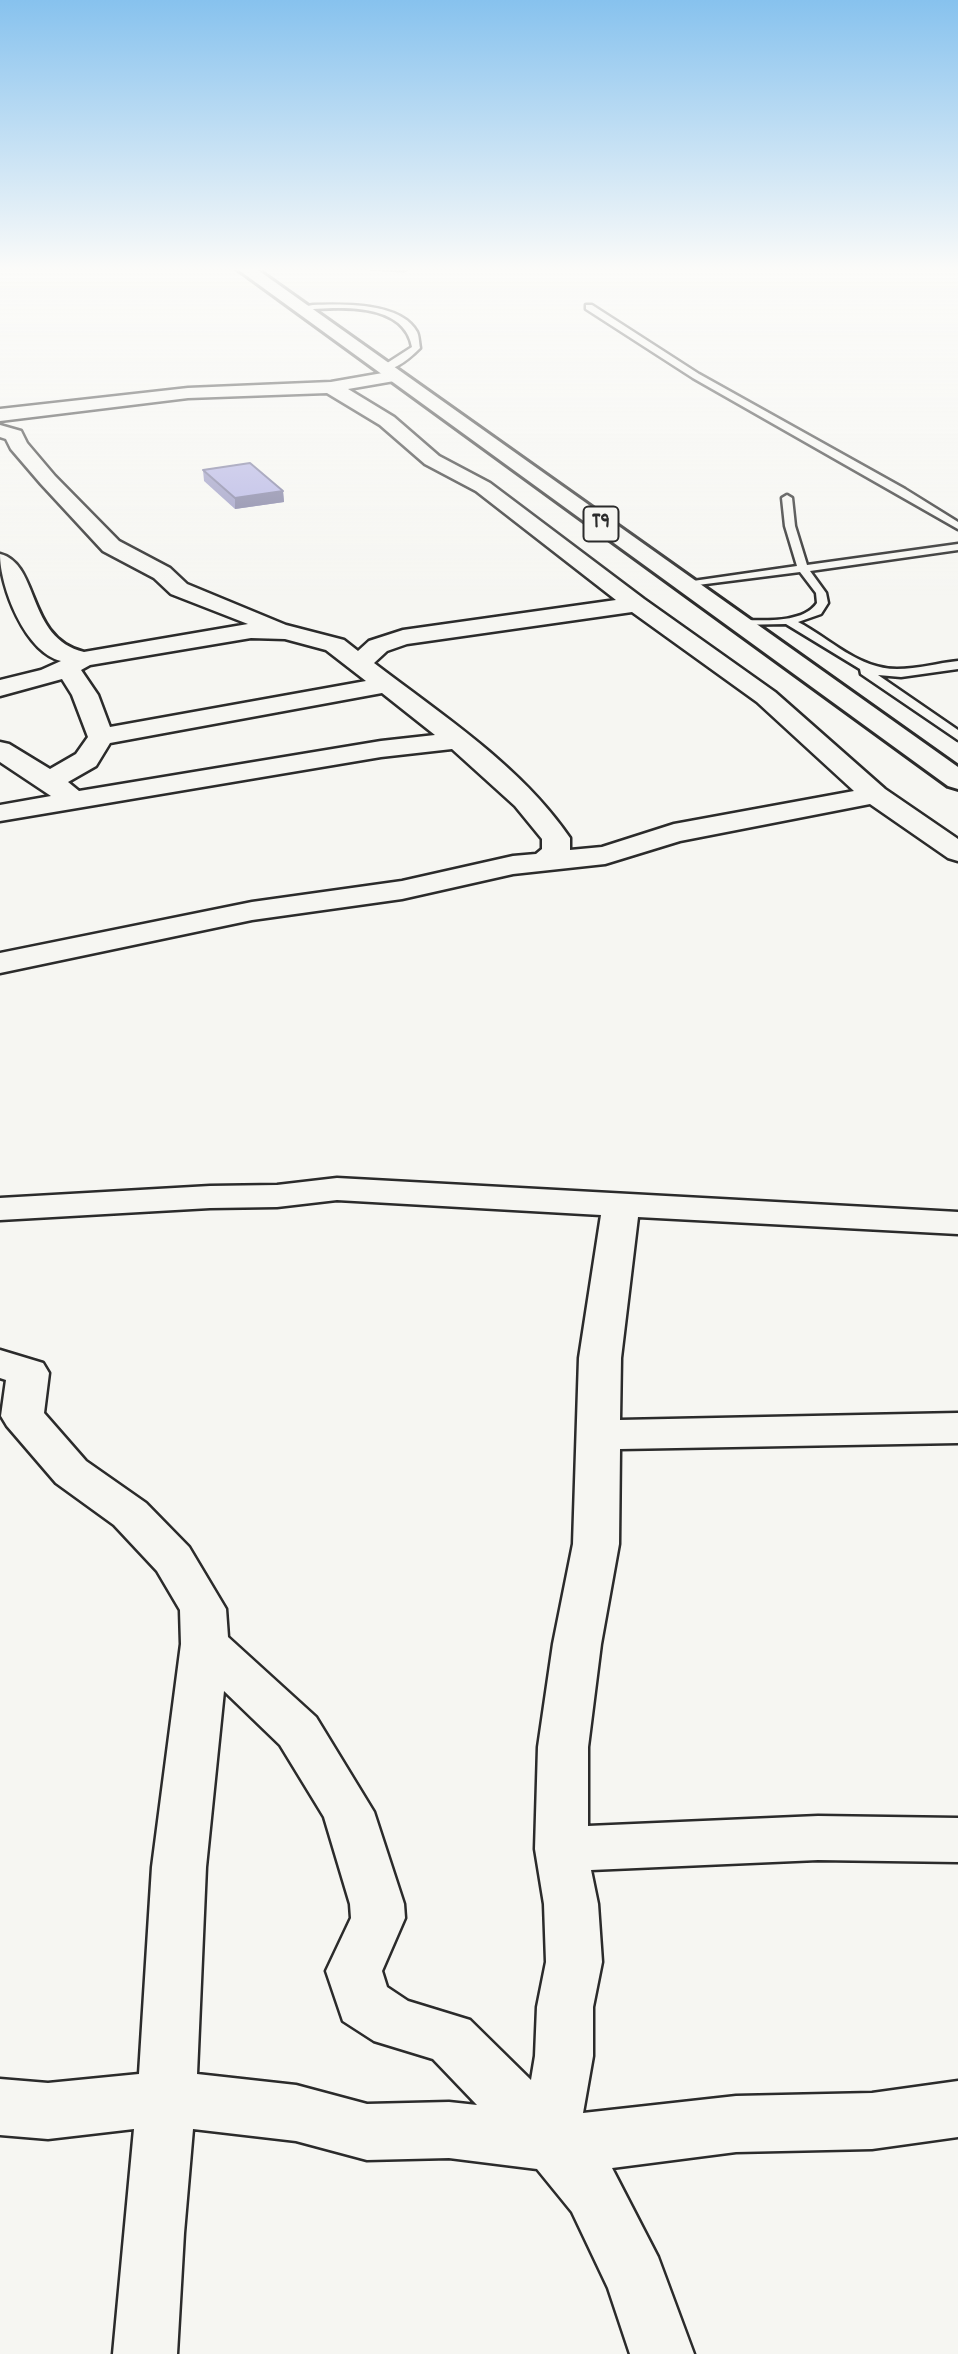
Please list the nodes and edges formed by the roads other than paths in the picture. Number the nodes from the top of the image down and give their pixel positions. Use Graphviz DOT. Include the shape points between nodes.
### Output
graph roads {
  1 [pos="366,378"];
  2 [pos="397,378"];
  3 [pos="700,378"];
  4 [pos="331,387"];
  5 [pos="0,415"];
  6 [pos="0,431"];
  7 [pos="787,498"];
  8 [pos="958,526"];
  9 [pos="958,547"];
  10 [pos="0,561"];
  11 [pos="804,568"];
  12 [pos="687,585"];
  13 [pos="636,604"];
  14 [pos="788,621"];
  15 [pos="740,623"];
  16 [pos="286,632"];
  17 [pos="403,637"];
  18 [pos="335,645"];
  19 [pos="76,663"];
  20 [pos="360,663"];
  21 [pos="958,665"];
  22 [pos="860,667"];
  23 [pos="386,685"];
  24 [pos="0,688"];
  25 [pos="958,736"];
  26 [pos="102,737"];
  27 [pos="458,740"];
  28 [pos="0,750"];
  29 [pos="958,780"];
  30 [pos="50,781"];
  31 [pos="875,795"];
  32 [pos="73,800"];
  33 [pos="0,813"];
  34 [pos="958,852"];
  35 [pos="545,861"];
  36 [pos="0,963"];
  37 [pos="621,1205"];
  38 [pos="0,1209"];
  39 [pos="958,1223"];
  40 [pos="0,1364"];
  41 [pos="958,1428"];
  42 [pos="597,1435"];
  43 [pos="205,1644"];
  44 [pos="958,1840"];
  45 [pos="561,1849"];
  46 [pos="167,2098"];
  47 [pos="0,2107"];
  48 [pos="958,2109"];
  49 [pos="553,2143"];
  50 [pos="145,2354"];
  51 [pos="662,2354"];
  1 -- 4 [label="street"];
  2 -- 12 [label="highway, T9"];
  3 -- 8 [label="lane"];
  4 -- 5 [label="street" via="188,393"];
  4 -- 13 [label="street" via="387,421 432,460 483,487"];
  6 -- 16 [label="street" via="14,435 48,480 111,546 162,573 179,589"];
  7 -- 11 [label="lane" via="788,525"];
  9 -- 11 [label="lane"];
  10 -- 19 [label="street" via="15,579 36,634 51,650"];
  11 -- 12 [label="lane"];
  11 -- 14 [label="lane" via="823,602 810,615"];
  12 -- 15 [label="highway, T9"];
  13 -- 17 [label="street"];
  13 -- 31 [label="street" via="766,697"];
  14 -- 15 [label="lane"];
  14 -- 22 [label="lane"];
  15 -- 29 [label="highway, T9"];
  16 -- 18 [label="street"];
  16 -- 19 [label="street" via="218,635"];
  17 -- 18 [label="street"];
  17 -- 20 [label="street" via="378,646"];
  18 -- 20 [label="street"];
  19 -- 24 [label="street"];
  19 -- 26 [label="street"];
  20 -- 23 [label="street"];
  21 -- 22 [label="lane" via="892,673"];
  22 -- 25 [label="lane"];
  23 -- 26 [label="street"];
  23 -- 27 [label="street"];
  26 -- 30 [label="street" via="86,760"];
  27 -- 32 [label="street"];
  27 -- 35 [label="street" via="550,828 558,846"];
  28 -- 30 [label="street"];
  30 -- 32 [label="street"];
  31 -- 34 [label="street"];
  31 -- 35 [label="street" via="674,833 605,855"];
  32 -- 33 [label="street"];
  35 -- 36 [label="street" via="375,895 214,918"];
  37 -- 38 [label="street" via="337,1189"];
  37 -- 39 [label="street"];
  37 -- 42 [label="street" via="600,1357"];
  40 -- 43 [label="street" via="28,1373 22,1416 71,1472 130,1514 173,1559 203,1609"];
  41 -- 42 [label="street"];
  42 -- 45 [label="street" via="596,1544 576,1644 563,1747"];
  43 -- 46 [label="street" via="179,1867"];
  43 -- 49 [label="street" via="298,1731 348,1812 379,1918 354,1971 363,2003 394,2023 450,2038"];
  44 -- 45 [label="street" via="818,1838"];
  45 -- 49 [label="street" via="571,1904 574,1962 565,2007"];
  46 -- 47 [label="street" via="48,2111"];
  46 -- 49 [label="street" via="296,2113 367,2132 449,2130"];
  46 -- 50 [label="street"];
  48 -- 49 [label="street" via="872,2121 736,2124"];
  49 -- 51 [label="street" via="593,2191 636,2280"];
}
